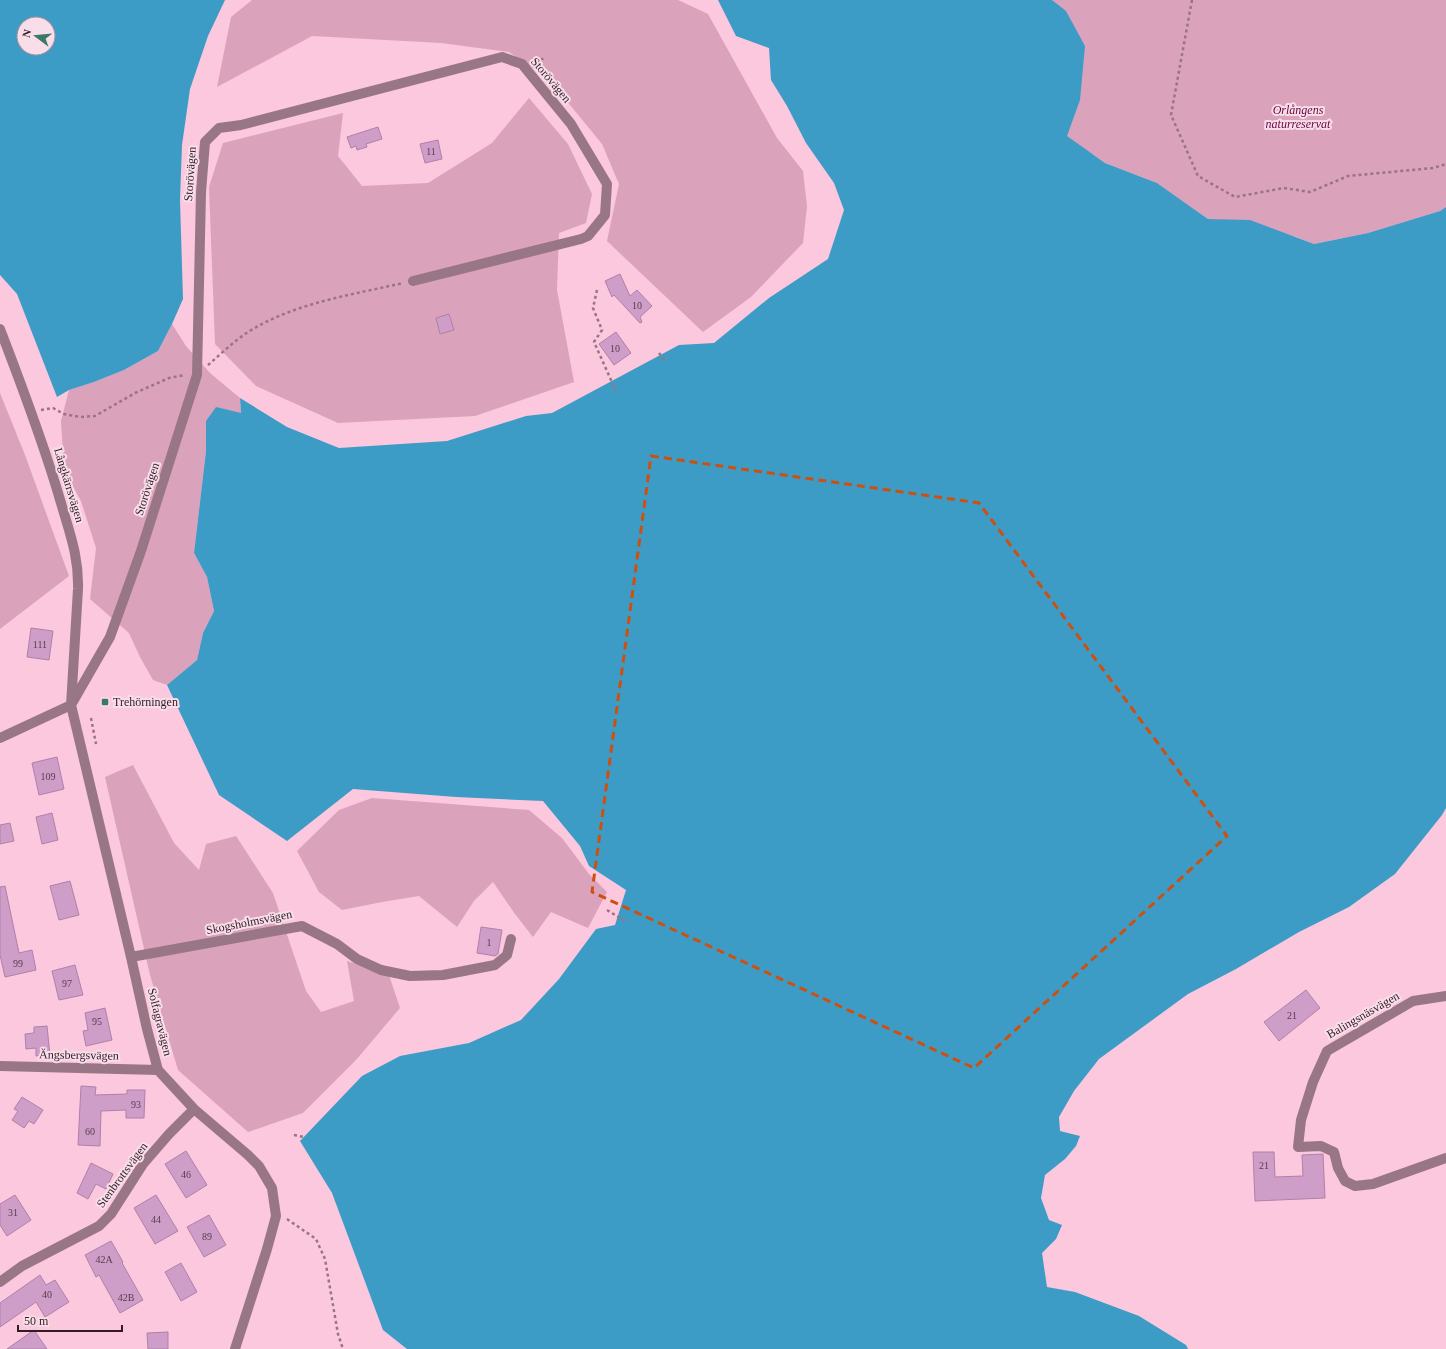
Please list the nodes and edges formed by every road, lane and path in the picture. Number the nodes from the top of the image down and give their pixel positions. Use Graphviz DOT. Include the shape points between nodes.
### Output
graph roads {
  1 [pos="1192,0"];
  2 [pos="1446,164"];
  3 [pos="413,281"];
  4 [pos="597,290"];
  5 [pos="0,329"];
  6 [pos="659,353"];
  7 [pos="664,362"];
  8 [pos="197,375"];
  9 [pos="616,391"];
  10 [pos="31,414"];
  11 [pos="73,656"];
  12 [pos="71,705"];
  13 [pos="91,718"];
  14 [pos="0,738"];
  15 [pos="96,744"];
  16 [pos="607,910"];
  17 [pos="625,921"];
  18 [pos="511,939"];
  19 [pos="131,957"];
  20 [pos="1446,996"];
  21 [pos="0,1066"];
  22 [pos="158,1070"];
  23 [pos="194,1109"];
  24 [pos="294,1136"];
  25 [pos="304,1137"];
  26 [pos="1446,1158"];
  27 [pos="275,1212"];
  28 [pos="0,1282"];
  29 [pos="235,1349"];
  30 [pos="343,1349"];
  1 -- 2 [label="path" via="1171,115 1198,176 1235,197 1284,188 1310,192 1348,176 1433,168"];
  3 -- 8 [label="path" via="338,298 271,318 246,333"];
  3 -- 8 [label="street, Storövägen" via="581,239 588,236 605,215 608,184 571,124 522,64 502,57 241,125 219,128 206,142 202,185"];
  4 -- 9 [label="path" via="593,308 602,330 594,342"];
  5 -- 10 [label="street, Långkärrsvägen"];
  6 -- 7 [label="path"];
  8 -- 10 [label="path" via="169,378 135,393 95,416 64,414 53,408"];
  8 -- 12 [label="street, Storövägen" via="141,551 110,637"];
  10 -- 11 [label="street, Långkärrsvägen" via="50,464 79,572"];
  11 -- 12 [label="street, Solfagravägen"];
  12 -- 14 [label="street"];
  12 -- 19 [label="street, Solfagravägen"];
  13 -- 15 [label="path"];
  16 -- 17 [label="path"];
  18 -- 19 [label="street, Skogsholmsvägen" via="507,955 495,965 443,975 410,976 381,970 356,959 337,944 302,926"];
  19 -- 22 [label="street, Solfagravägen"];
  20 -- 26 [label="street, Balingsnäsvägen" via="1413,1001 1327,1051 1312,1082 1301,1120 1298,1147 1320,1146 1334,1152 1345,1181 1355,1186 1373,1184"];
  21 -- 22 [label="street, Ängsbergsvägen"];
  22 -- 23 [label="street, Solfagravägen"];
  23 -- 27 [label="street, Solfagravägen" via="258,1166 272,1188"];
  23 -- 28 [label="street, Stenbrottsvägen" via="143,1164 112,1213 99,1226 22,1266"];
  24 -- 25 [label="path"];
  27 -- 29 [label="street, Solfagravägen" via="267,1249"];
  27 -- 30 [label="path" via="316,1239 325,1259"];
}
